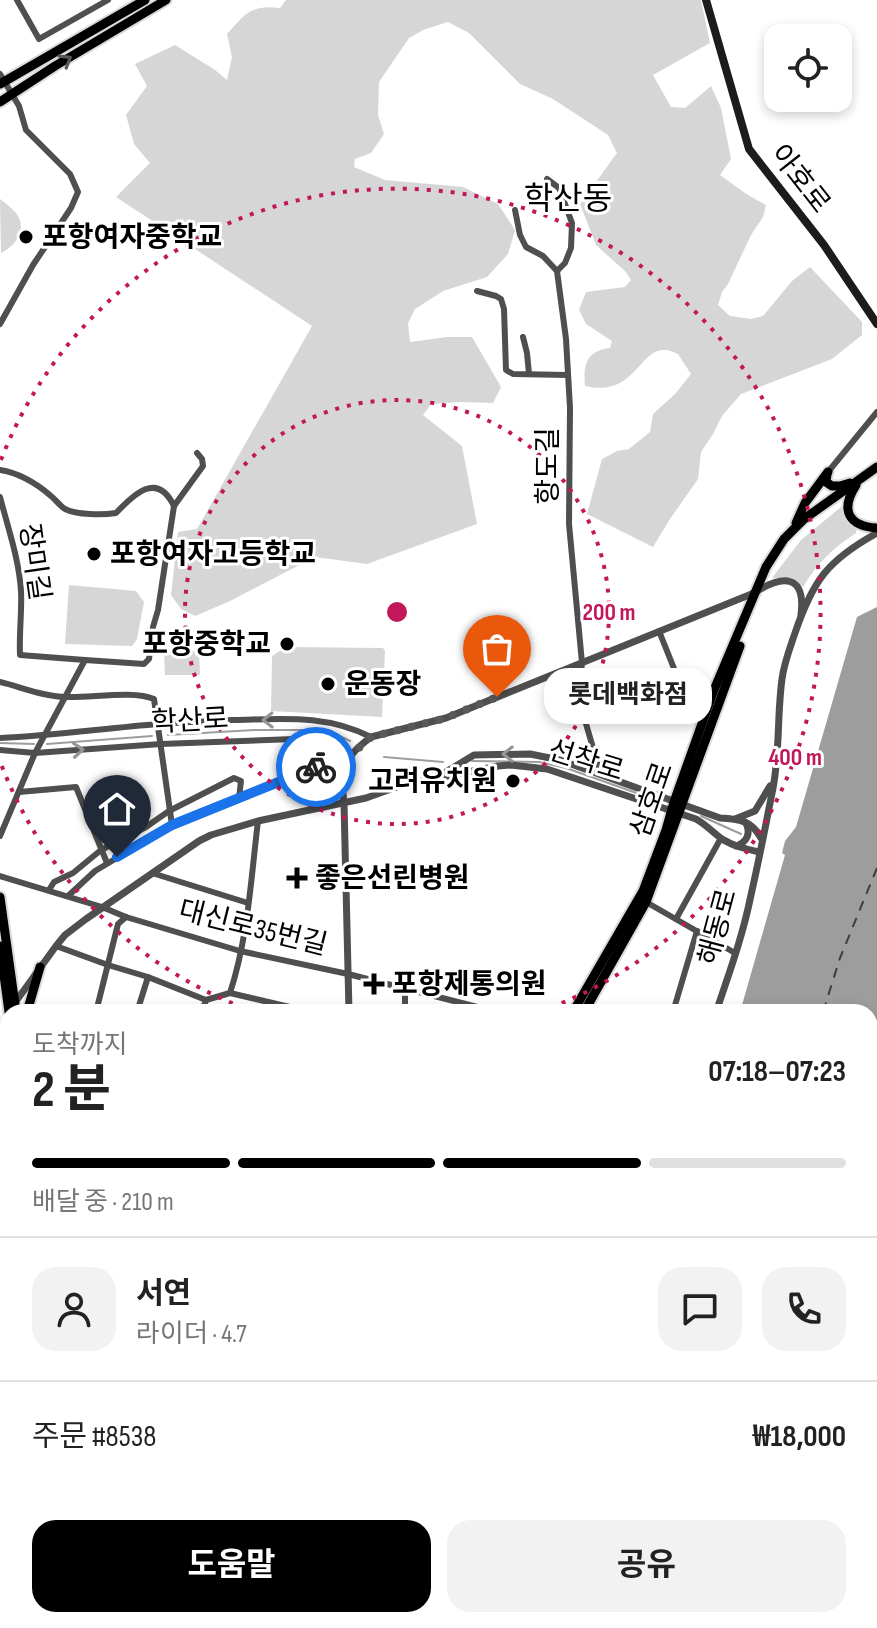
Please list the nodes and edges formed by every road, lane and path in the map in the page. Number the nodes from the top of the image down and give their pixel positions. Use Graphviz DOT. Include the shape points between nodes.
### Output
graph roads {
  1 [pos="17,0"];
  2 [pos="108,0"];
  3 [pos="145,0"];
  4 [pos="166,0"];
  5 [pos="706,0"];
  6 [pos="2,80"];
  7 [pos="13,94"];
  8 [pos="0,102"];
  9 [pos="547,179"];
  10 [pos="515,210"];
  11 [pos="557,271"];
  12 [pos="477,291"];
  13 [pos="0,324"];
  14 [pos="877,324"];
  15 [pos="523,337"];
  16 [pos="529,374"];
  17 [pos="568,375"];
  18 [pos="877,412"];
  19 [pos="197,453"];
  20 [pos="877,467"];
  21 [pos="0,470"];
  22 [pos="828,472"];
  23 [pos="860,479"];
  24 [pos="0,497"];
  25 [pos="174,506"];
  26 [pos="793,529"];
  27 [pos="877,530"];
  28 [pos="754,593"];
  29 [pos="801,615"];
  30 [pos="659,631"];
  31 [pos="85,660"];
  32 [pos="582,663"];
  33 [pos="679,681"];
  34 [pos="0,682"];
  35 [pos="64,697"];
  36 [pos="158,724"];
  37 [pos="45,736"];
  38 [pos="371,737"];
  39 [pos="0,738"];
  40 [pos="161,744"];
  41 [pos="0,750"];
  42 [pos="35,753"];
  43 [pos="350,756"];
  44 [pos="601,775"];
  45 [pos="774,777"];
  46 [pos="436,778"];
  47 [pos="341,780"];
  48 [pos="19,792"];
  49 [pos="239,798"];
  50 [pos="344,803"];
  51 [pos="676,808"];
  52 [pos="169,811"];
  53 [pos="735,819"];
  54 [pos="258,821"];
  55 [pos="744,822"];
  56 [pos="172,825"];
  57 [pos="0,836"];
  58 [pos="721,838"];
  59 [pos="762,840"];
  60 [pos="736,846"];
  61 [pos="101,850"];
  62 [pos="759,852"];
  63 [pos="107,863"];
  64 [pos="152,873"];
  65 [pos="0,876"];
  66 [pos="49,890"];
  67 [pos="68,896"];
  68 [pos="0,897"];
  69 [pos="646,902"];
  70 [pos="248,903"];
  71 [pos="102,907"];
  72 [pos="126,917"];
  73 [pos="676,919"];
  74 [pos="697,931"];
  75 [pos="0,946"];
  76 [pos="56,946"];
  77 [pos="240,951"];
  78 [pos="735,953"];
  79 [pos="108,965"];
  80 [pos="40,967"];
  81 [pos="348,974"];
  82 [pos="148,977"];
  83 [pos="405,988"];
  84 [pos="230,993"];
  85 [pos="206,1000"];
  86 [pos="11,1004"];
  87 [pos="11,1004"];
  88 [pos="16,1004"];
  89 [pos="29,1004"];
  90 [pos="98,1004"];
  91 [pos="140,1004"];
  92 [pos="205,1004"];
  93 [pos="277,1004"];
  94 [pos="349,1004"];
  95 [pos="405,1004"];
  96 [pos="466,1004"];
  97 [pos="578,1004"];
  98 [pos="589,1004"];
  99 [pos="675,1004"];
  100 [pos="719,1004"];
  1 -- 2 [label="street" via="39,39"];
  3 -- 6 [label="main road"];
  7 -- 4 [label="main road, one-way"];
  5 -- 14 [label="main road, 아호로" via="749,149"];
  6 -- 7 [label="street"];
  7 -- 8 [label="main road"];
  7 -- 13 [label="street" via="26,130 70,174 78,192"];
  9 -- 11 [label="street, 항도길" via="559,188 572,223 571,248"];
  10 -- 11 [label="street" via="526,247"];
  11 -- 17 [label="street, 항도길"];
  12 -- 16 [label="street" via="501,299 506,370"];
  15 -- 16 [label="street"];
  16 -- 17 [label="street"];
  17 -- 32 [label="street, 항도길" via="569,524"];
  18 -- 22 [label="street"];
  19 -- 25 [label="street" via="203,466"];
  20 -- 23 [label="main road, 삼호로"];
  21 -- 25 [label="street" via="18,474 72,511 116,513 136,492 153,488"];
  22 -- 23 [label="main road" via="826,482 832,486"];
  22 -- 26 [label="main road"];
  23 -- 26 [label="main road, 삼호로"];
  23 -- 27 [label="main road" via="850,494 848,512 858,524"];
  24 -- 31 [label="street, 장미길" via="20,581 20,655"];
  25 -- 31 [label="street" via="149,659 144,664"];
  26 -- 28 [label="main road, 삼호로"];
  27 -- 29 [label="street, 해동로" via="825,571"];
  28 -- 29 [label="street" via="770,583 790,582 801,594"];
  28 -- 30 [label="street"];
  28 -- 51 [label="main road, 삼호로" via="714,690"];
  29 -- 45 [label="street, 해동로" via="782,677"];
  30 -- 32 [label="street"];
  30 -- 33 [label="street"];
  31 -- 35 [label="street"];
  32 -- 38 [label="street" via="446,718"];
  32 -- 44 [label="street, 항도길" via="579,690"];
  34 -- 35 [label="street"];
  35 -- 36 [label="street" via="150,697"];
  35 -- 37 [label="street"];
  36 -- 37 [label="street, 학산로"];
  38 -- 36 [label="street, 학산로, one-way" via="321,720"];
  36 -- 40 [label="street"];
  37 -- 39 [label="street, 학산로"];
  37 -- 42 [label="street"];
  38 -- 43 [label="street"];
  42 -- 40 [label="street, 학산로, one-way"];
  40 -- 43 [label="street, 학산로" via="319,740"];
  40 -- 52 [label="street"];
  41 -- 42 [label="street, 학산로"];
  42 -- 48 [label="street"];
  43 -- 47 [label="street"];
  44 -- 46 [label="street, 선착로, one-way" via="560,760 498,753 474,755"];
  44 -- 51 [label="street, 선착로"];
  45 -- 53 [label="street" via="755,811"];
  45 -- 59 [label="street, 해동로"];
  46 -- 50 [label="street, 선착로"];
  46 -- 51 [label="street, 선착로" via="498,766 547,769"];
  47 -- 49 [label="street" via="326,763"];
  47 -- 50 [label="street"];
  48 -- 57 [label="street"];
  48 -- 61 [label="street" via="76,787"];
  49 -- 52 [label="street" via="241,781 234,778"];
  49 -- 56 [label="street"];
  50 -- 54 [label="street, 선착로"];
  50 -- 81 [label="street"];
  51 -- 53 [label="street, 선착로"];
  51 -- 58 [label="street, 선착로"];
  51 -- 69 [label="main road, 삼호로"];
  51 -- 97 [label="main road, 삼호로" via="643,891"];
  52 -- 56 [label="street"];
  52 -- 61 [label="street"];
  53 -- 55 [label="street, 선착로"];
  54 -- 64 [label="street, 선착로" via="211,835"];
  54 -- 70 [label="street"];
  55 -- 59 [label="street, 선착로" via="754,826"];
  55 -- 60 [label="street" via="748,835"];
  56 -- 63 [label="street"];
  58 -- 60 [label="street, 선착로"];
  58 -- 73 [label="street"];
  59 -- 62 [label="street, 해동로"];
  60 -- 62 [label="street, 선착로"];
  61 -- 63 [label="street"];
  61 -- 66 [label="street"];
  62 -- 78 [label="street, 해동로"];
  63 -- 67 [label="street"];
  64 -- 70 [label="street"];
  64 -- 71 [label="street, 선착로"];
  65 -- 66 [label="street, 대신로35번길"];
  66 -- 67 [label="street, 대신로35번길"];
  67 -- 71 [label="street, 대신로35번길"];
  68 -- 86 [label="main road"];
  69 -- 73 [label="street"];
  69 -- 98 [label="main road, 삼호로"];
  70 -- 77 [label="street"];
  71 -- 72 [label="street, 대신로35번길"];
  71 -- 76 [label="street, 선착로"];
  72 -- 77 [label="street, 대신로35번길"];
  72 -- 79 [label="street" via="118,924"];
  73 -- 74 [label="street"];
  74 -- 78 [label="street"];
  74 -- 99 [label="street"];
  75 -- 87 [label="main road"];
  76 -- 79 [label="street"];
  76 -- 80 [label="street, 선착로"];
  77 -- 81 [label="street, 대신로35번길"];
  77 -- 84 [label="street"];
  78 -- 100 [label="street, 해동로"];
  79 -- 82 [label="street"];
  79 -- 90 [label="street"];
  80 -- 88 [label="street, 선착로"];
  80 -- 89 [label="main road"];
  81 -- 83 [label="street, 대신로35번길"];
  81 -- 94 [label="street"];
  82 -- 85 [label="street"];
  82 -- 91 [label="street"];
  83 -- 95 [label="street"];
  83 -- 96 [label="street, 대신로35번길"];
  84 -- 85 [label="street"];
  84 -- 93 [label="street"];
  85 -- 92 [label="street"];
}
